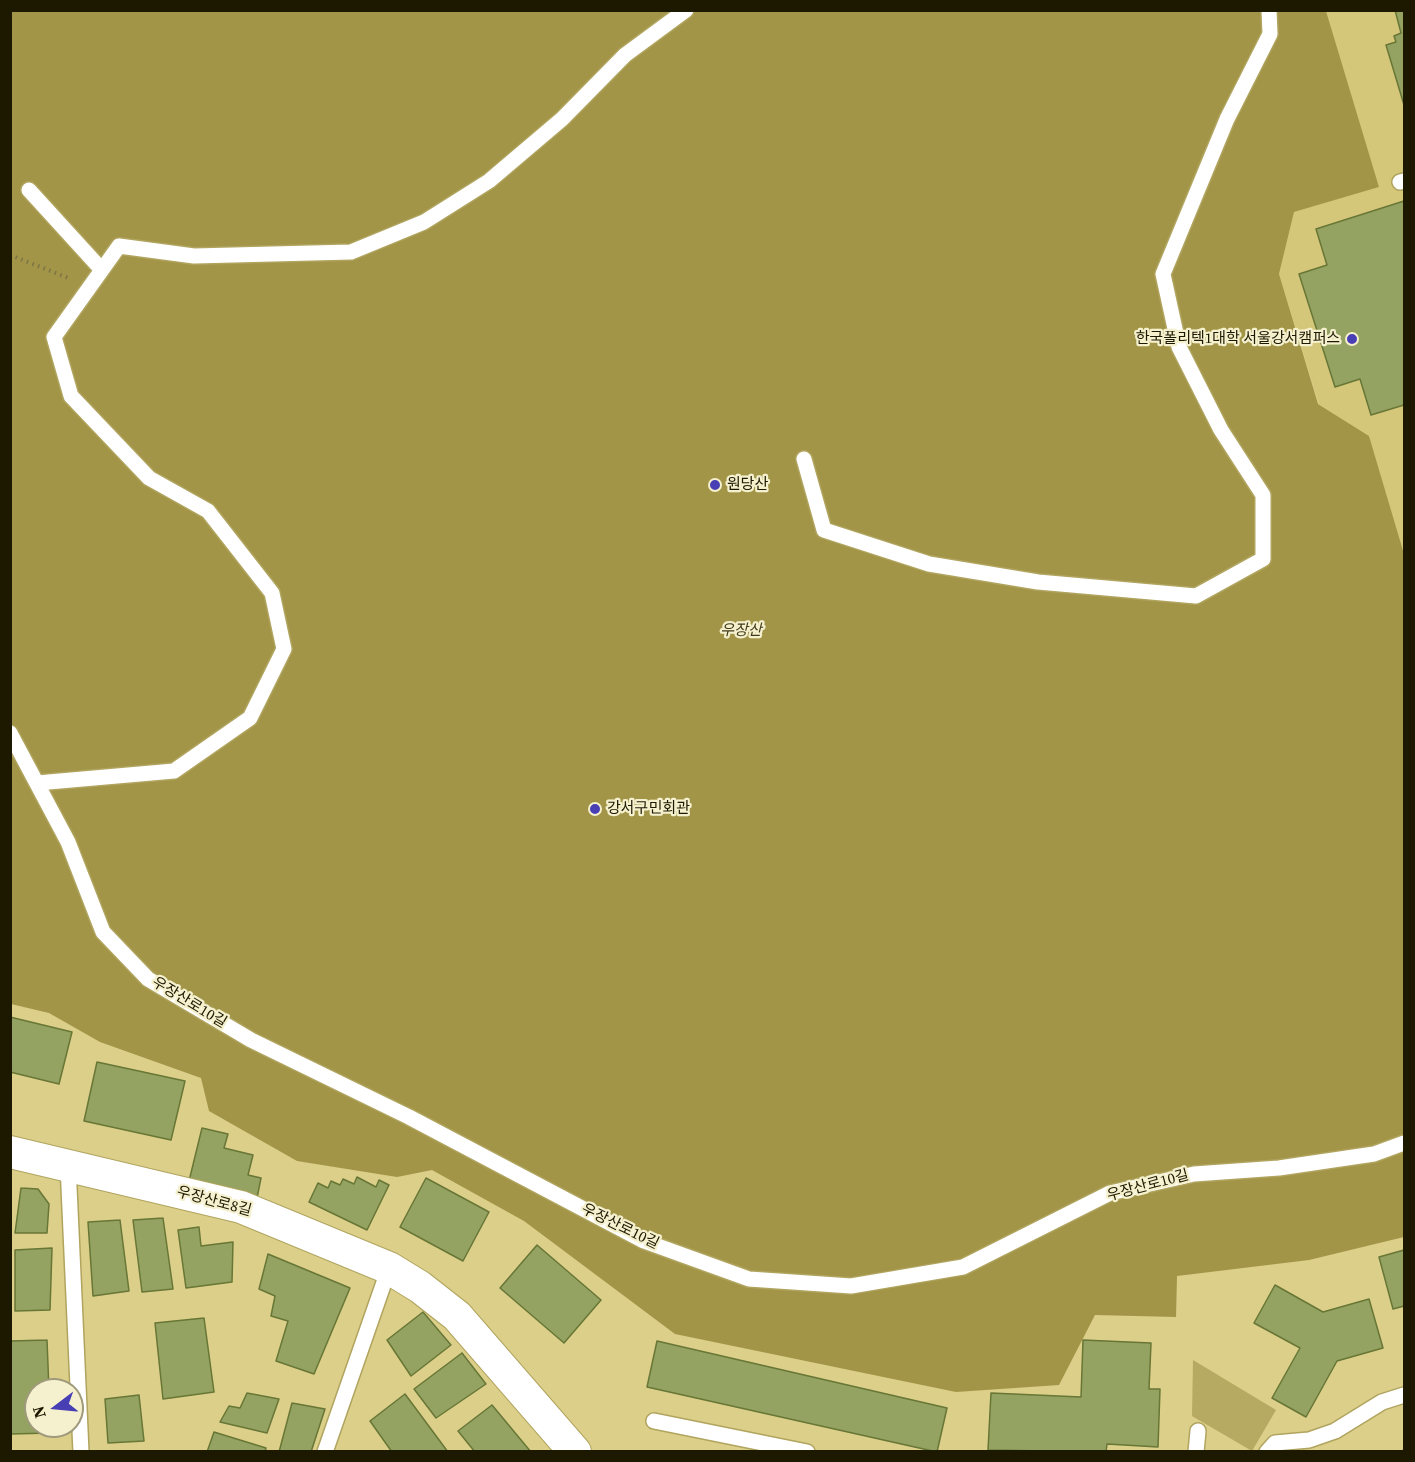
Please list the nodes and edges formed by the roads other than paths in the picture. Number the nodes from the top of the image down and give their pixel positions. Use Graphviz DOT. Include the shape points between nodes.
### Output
graph roads {
  1 [pos="686,10"];
  2 [pos="1269,10"];
  3 [pos="29,190"];
  4 [pos="101,269"];
  5 [pos="804,459"];
  6 [pos="10,733"];
  7 [pos="37,783"];
  8 [pos="1404,1143"];
  9 [pos="10,1152"];
  10 [pos="68,1165"];
  11 [pos="389,1268"];
  12 [pos="1404,1395"];
  13 [pos="654,1421"];
  14 [pos="1198,1431"];
  15 [pos="788,1450"];
  16 [pos="81,1452"];
  17 [pos="326,1452"];
  18 [pos="575,1452"];
  19 [pos="807,1452"];
  20 [pos="1196,1452"];
  21 [pos="1267,1452"];
  1 -- 4 [label="lane" via="625,55 562,119 489,181 424,222 351,252 194,256 119,246"];
  2 -- 5 [label="lane" via="1270,34 1227,119 1163,274 1179,346 1221,430 1263,495 1263,559 1196,596 1038,582 929,564 824,530"];
  3 -- 4 [label="lane"];
  4 -- 7 [label="lane" via="54,337 71,396 149,478 208,511 272,593 284,649 250,718 174,771"];
  6 -- 7 [label="lane, 우장산로10길"];
  7 -- 8 [label="lane, 우장산로10길" via="68,842 103,932 148,979 251,1040 409,1117 644,1241 749,1279 851,1286 963,1267 1110,1193 1194,1173 1279,1168 1374,1154"];
  9 -- 10 [label="street, 우장산로8길"];
  10 -- 11 [label="street, 우장산로8길" via="241,1207"];
  10 -- 16 [label="lane"];
  11 -- 17 [label="lane"];
  11 -- 18 [label="street, 우장산로8길" via="457,1316"];
  12 -- 21 [label="lane" via="1382,1402 1335,1431 1309,1440 1275,1443"];
  13 -- 15 [label="lane"];
  14 -- 20 [label="lane"];
  15 -- 19 [label="lane"];
}
